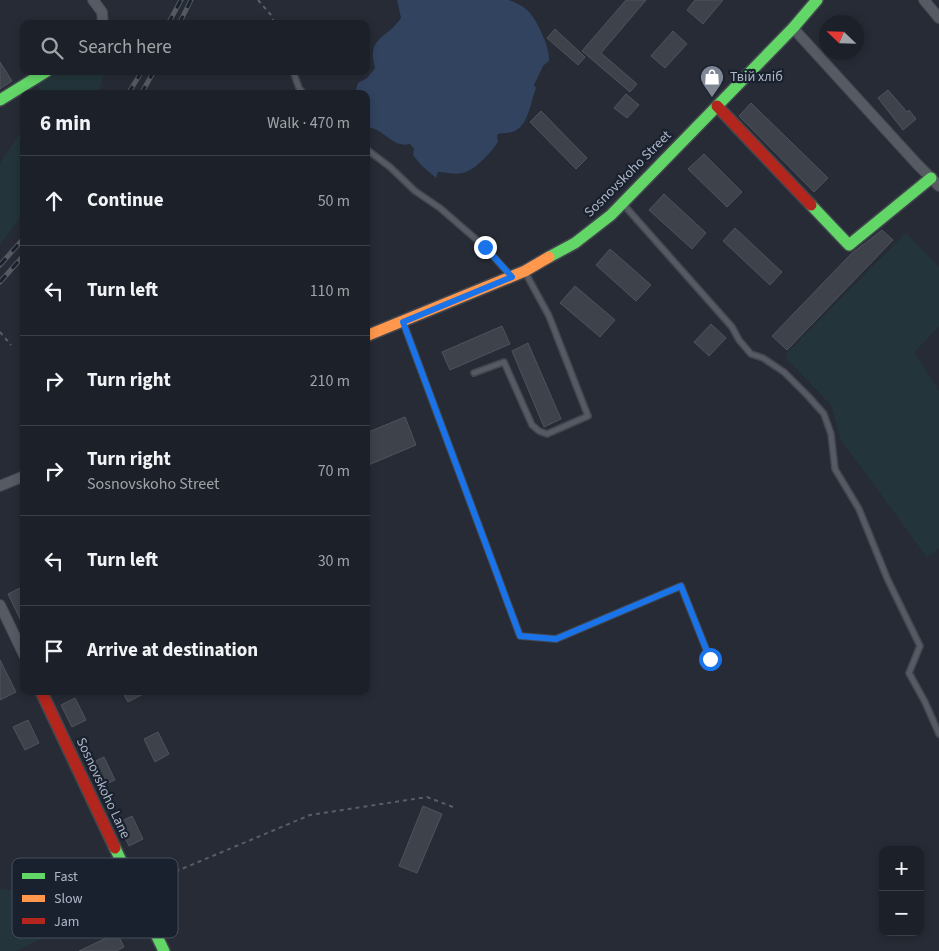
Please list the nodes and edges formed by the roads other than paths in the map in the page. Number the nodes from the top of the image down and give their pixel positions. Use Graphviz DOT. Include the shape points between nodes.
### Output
graph roads {
  1 [pos="93,0"];
  2 [pos="816,0"];
  3 [pos="924,0"];
  4 [pos="939,18"];
  5 [pos="103,20"];
  6 [pos="794,28"];
  7 [pos="41,75"];
  8 [pos="294,75"];
  9 [pos="301,90"];
  10 [pos="0,100"];
  11 [pos="717,106"];
  12 [pos="370,152"];
  13 [pos="935,182"];
  14 [pos="623,203"];
  15 [pos="525,271"];
  16 [pos="512,277"];
  17 [pos="403,322"];
  18 [pos="370,334"];
  19 [pos="474,373"];
  20 [pos="20,478"];
  21 [pos="0,486"];
  22 [pos="0,605"];
  23 [pos="20,647"];
  24 [pos="710,659"];
  25 [pos="43,695"];
  26 [pos="939,734"];
  27 [pos="120,858"];
  28 [pos="158,938"];
  29 [pos="164,951"];
  1 -- 5 [label="street"];
  2 -- 6 [label="street, Sosnovskoho Street"];
  3 -- 4 [label="street"];
  6 -- 11 [label="street, Sosnovskoho Street"];
  6 -- 13 [label="street"];
  7 -- 10 [label="street"];
  8 -- 9 [label="lane"];
  11 -- 13 [label="street" via="849,245"];
  11 -- 14 [label="street, Sosnovskoho Street"];
  12 -- 16 [label="lane" via="485,247"];
  14 -- 15 [label="street, Sosnovskoho Street" via="575,243"];
  14 -- 26 [label="lane" via="732,327 750,354 784,372 824,414 831,434 835,469 859,508 887,578 920,646 909,673"];
  15 -- 16 [label="street, Sosnovskoho Street"];
  15 -- 19 [label="lane" via="549,316 588,416 547,434 539,431 532,425 504,362"];
  16 -- 17 [label="street, Sosnovskoho Street"];
  17 -- 18 [label="street, Sosnovskoho Street"];
  17 -- 24 [label="lane" via="520,636 556,639 681,586"];
  20 -- 21 [label="street"];
  22 -- 23 [label="street"];
  25 -- 27 [label="street, Sosnovskoho Lane"];
  28 -- 29 [label="street, Sosnovskoho Lane"];
}
